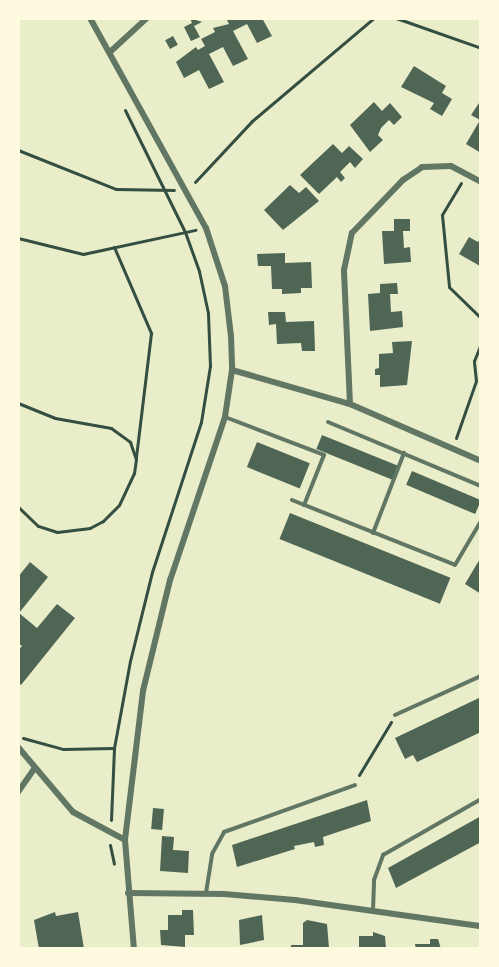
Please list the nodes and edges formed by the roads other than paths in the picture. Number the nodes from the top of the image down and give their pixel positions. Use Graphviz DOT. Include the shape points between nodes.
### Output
graph roads {
  1 [pos="90,18"];
  2 [pos="147,18"];
  3 [pos="110,52"];
  4 [pos="481,182"];
  5 [pos="232,370"];
  6 [pos="350,404"];
  7 [pos="225,417"];
  8 [pos="328,422"];
  9 [pos="404,453"];
  10 [pos="481,461"];
  11 [pos="481,486"];
  12 [pos="292,500"];
  13 [pos="304,505"];
  14 [pos="481,521"];
  15 [pos="373,533"];
  16 [pos="481,676"];
  17 [pos="395,715"];
  18 [pos="18,747"];
  19 [pos="35,768"];
  20 [pos="355,785"];
  21 [pos="18,792"];
  22 [pos="481,799"];
  23 [pos="125,840"];
  24 [pos="128,893"];
  25 [pos="206,894"];
  26 [pos="373,911"];
  27 [pos="481,926"];
  28 [pos="134,949"];
  1 -- 3 [label="street"];
  2 -- 3 [label="street"];
  3 -- 5 [label="street" via="206,228 230,308"];
  4 -- 6 [label="street" via="441,165 413,172 352,233 344,270"];
  5 -- 6 [label="street"];
  5 -- 7 [label="street"];
  6 -- 10 [label="street"];
  7 -- 13 [label="lane" via="324,455"];
  7 -- 23 [label="street" via="157,626 139,720"];
  8 -- 9 [label="lane"];
  9 -- 11 [label="lane"];
  9 -- 15 [label="lane"];
  12 -- 13 [label="lane"];
  13 -- 15 [label="lane"];
  14 -- 15 [label="lane" via="455,565"];
  16 -- 17 [label="lane"];
  18 -- 19 [label="street"];
  19 -- 21 [label="street"];
  19 -- 23 [label="street" via="73,812"];
  20 -- 25 [label="lane" via="224,832 212,854"];
  22 -- 26 [label="lane" via="383,855 374,879"];
  23 -- 24 [label="street"];
  24 -- 25 [label="street"];
  24 -- 28 [label="street"];
  25 -- 26 [label="street"];
  26 -- 27 [label="street"];
}
